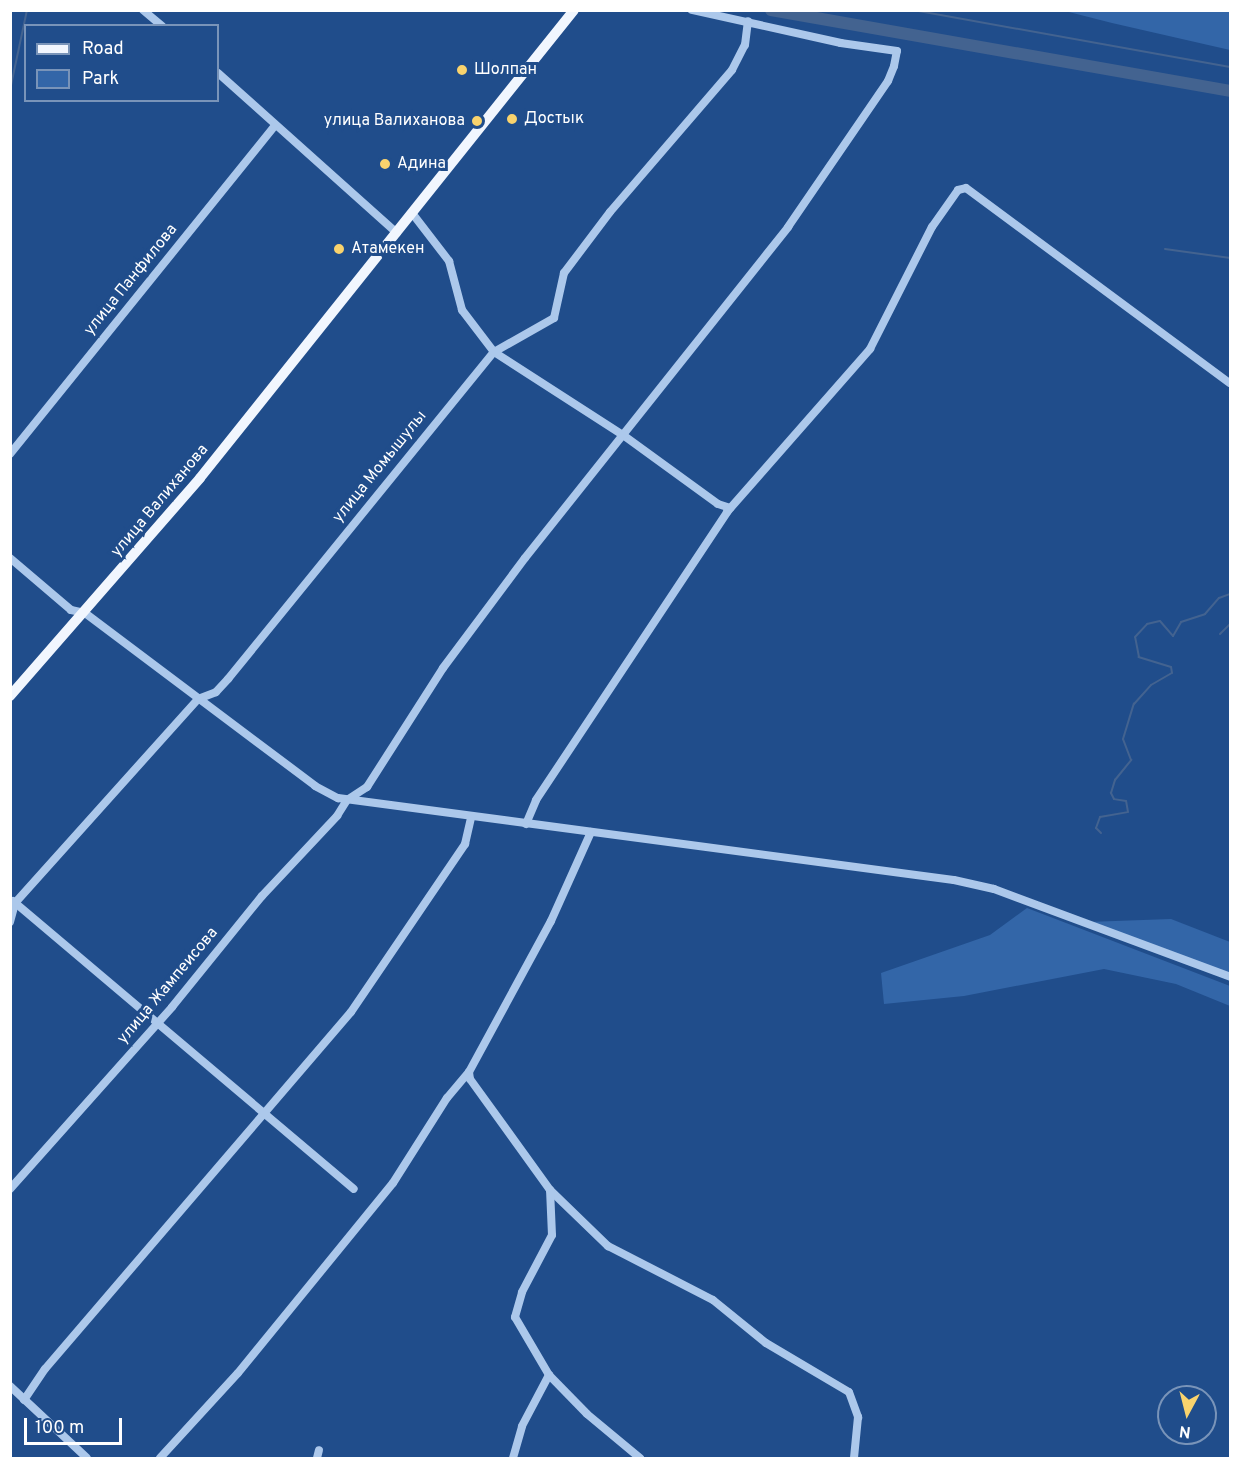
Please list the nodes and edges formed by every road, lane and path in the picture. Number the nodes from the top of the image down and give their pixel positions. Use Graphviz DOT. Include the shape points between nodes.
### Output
graph roads {
  1 [pos="143,10"];
  2 [pos="574,10"];
  3 [pos="692,10"];
  4 [pos="748,21"];
  5 [pos="160,24"];
  6 [pos="219,74"];
  7 [pos="275,125"];
  8 [pos="412,213"];
  9 [pos="397,233"];
  10 [pos="494,352"];
  11 [pos="1230,384"];
  12 [pos="623,435"];
  13 [pos="10,454"];
  14 [pos="730,508"];
  15 [pos="10,558"];
  16 [pos="85,613"];
  17 [pos="10,696"];
  18 [pos="198,699"];
  19 [pos="347,800"];
  20 [pos="471,817"];
  21 [pos="526,824"];
  22 [pos="591,832"];
  23 [pos="13,901"];
  24 [pos="10,922"];
  25 [pos="1230,977"];
  26 [pos="157,1024"];
  27 [pos="469,1072"];
  28 [pos="262,1115"];
  29 [pos="354,1189"];
  30 [pos="10,1190"];
  31 [pos="550,1190"];
  32 [pos="549,1375"];
  33 [pos="10,1386"];
  34 [pos="24,1400"];
  35 [pos="87,1458"];
  36 [pos="160,1458"];
  37 [pos="513,1458"];
  38 [pos="640,1458"];
  39 [pos="854,1458"];
  1 -- 5 [label="street"];
  2 -- 8 [label="main road, улица Валиханова"];
  3 -- 4 [label="street"];
  4 -- 10 [label="street, улица Момышулы" via="745,45 732,70 610,212 564,273 554,318"];
  4 -- 12 [label="street, улица Жампеисова" via="841,43 897,51 894,66 888,81 788,226"];
  6 -- 7 [label="street"];
  7 -- 9 [label="street"];
  7 -- 13 [label="street, улица Панфилова"];
  8 -- 9 [label="main road, улица Валиханова"];
  8 -- 10 [label="street" via="449,261 462,310"];
  9 -- 16 [label="main road, улица Валиханова" via="200,478"];
  10 -- 12 [label="street"];
  10 -- 18 [label="street, улица Момышулы" via="228,679 216,692"];
  11 -- 14 [label="street" via="962,188 932,227 870,350"];
  12 -- 14 [label="street" via="718,504"];
  12 -- 19 [label="street, улица Жампеисова" via="450,659 367,787"];
  14 -- 21 [label="street" via="536,800"];
  15 -- 16 [label="street" via="71,610"];
  16 -- 17 [label="main road, улица Валиханова"];
  16 -- 18 [label="street"];
  18 -- 19 [label="street" via="315,786"];
  18 -- 23 [label="street, улица Момышулы"];
  19 -- 20 [label="street"];
  19 -- 26 [label="street, улица Жампеисова"];
  20 -- 21 [label="street"];
  20 -- 28 [label="street" via="465,844 351,1012"];
  21 -- 22 [label="street"];
  22 -- 25 [label="street" via="848,865 994,889"];
  22 -- 27 [label="street" via="551,921"];
  23 -- 24 [label="street, улица Момышулы"];
  23 -- 26 [label="street"];
  26 -- 28 [label="street"];
  26 -- 30 [label="street, улица Жампеисова"];
  27 -- 31 [label="street"];
  27 -- 36 [label="street" via="447,1098 393,1183 238,1373"];
  28 -- 29 [label="street"];
  28 -- 34 [label="street" via="45,1370"];
  31 -- 32 [label="street" via="552,1235 522,1292 515,1317"];
  31 -- 39 [label="street" via="621,1255 714,1300 766,1343 849,1392 858,1417"];
  32 -- 37 [label="street" via="522,1426"];
  32 -- 38 [label="street" via="587,1414"];
  33 -- 34 [label="street"];
  34 -- 35 [label="street"];
}
